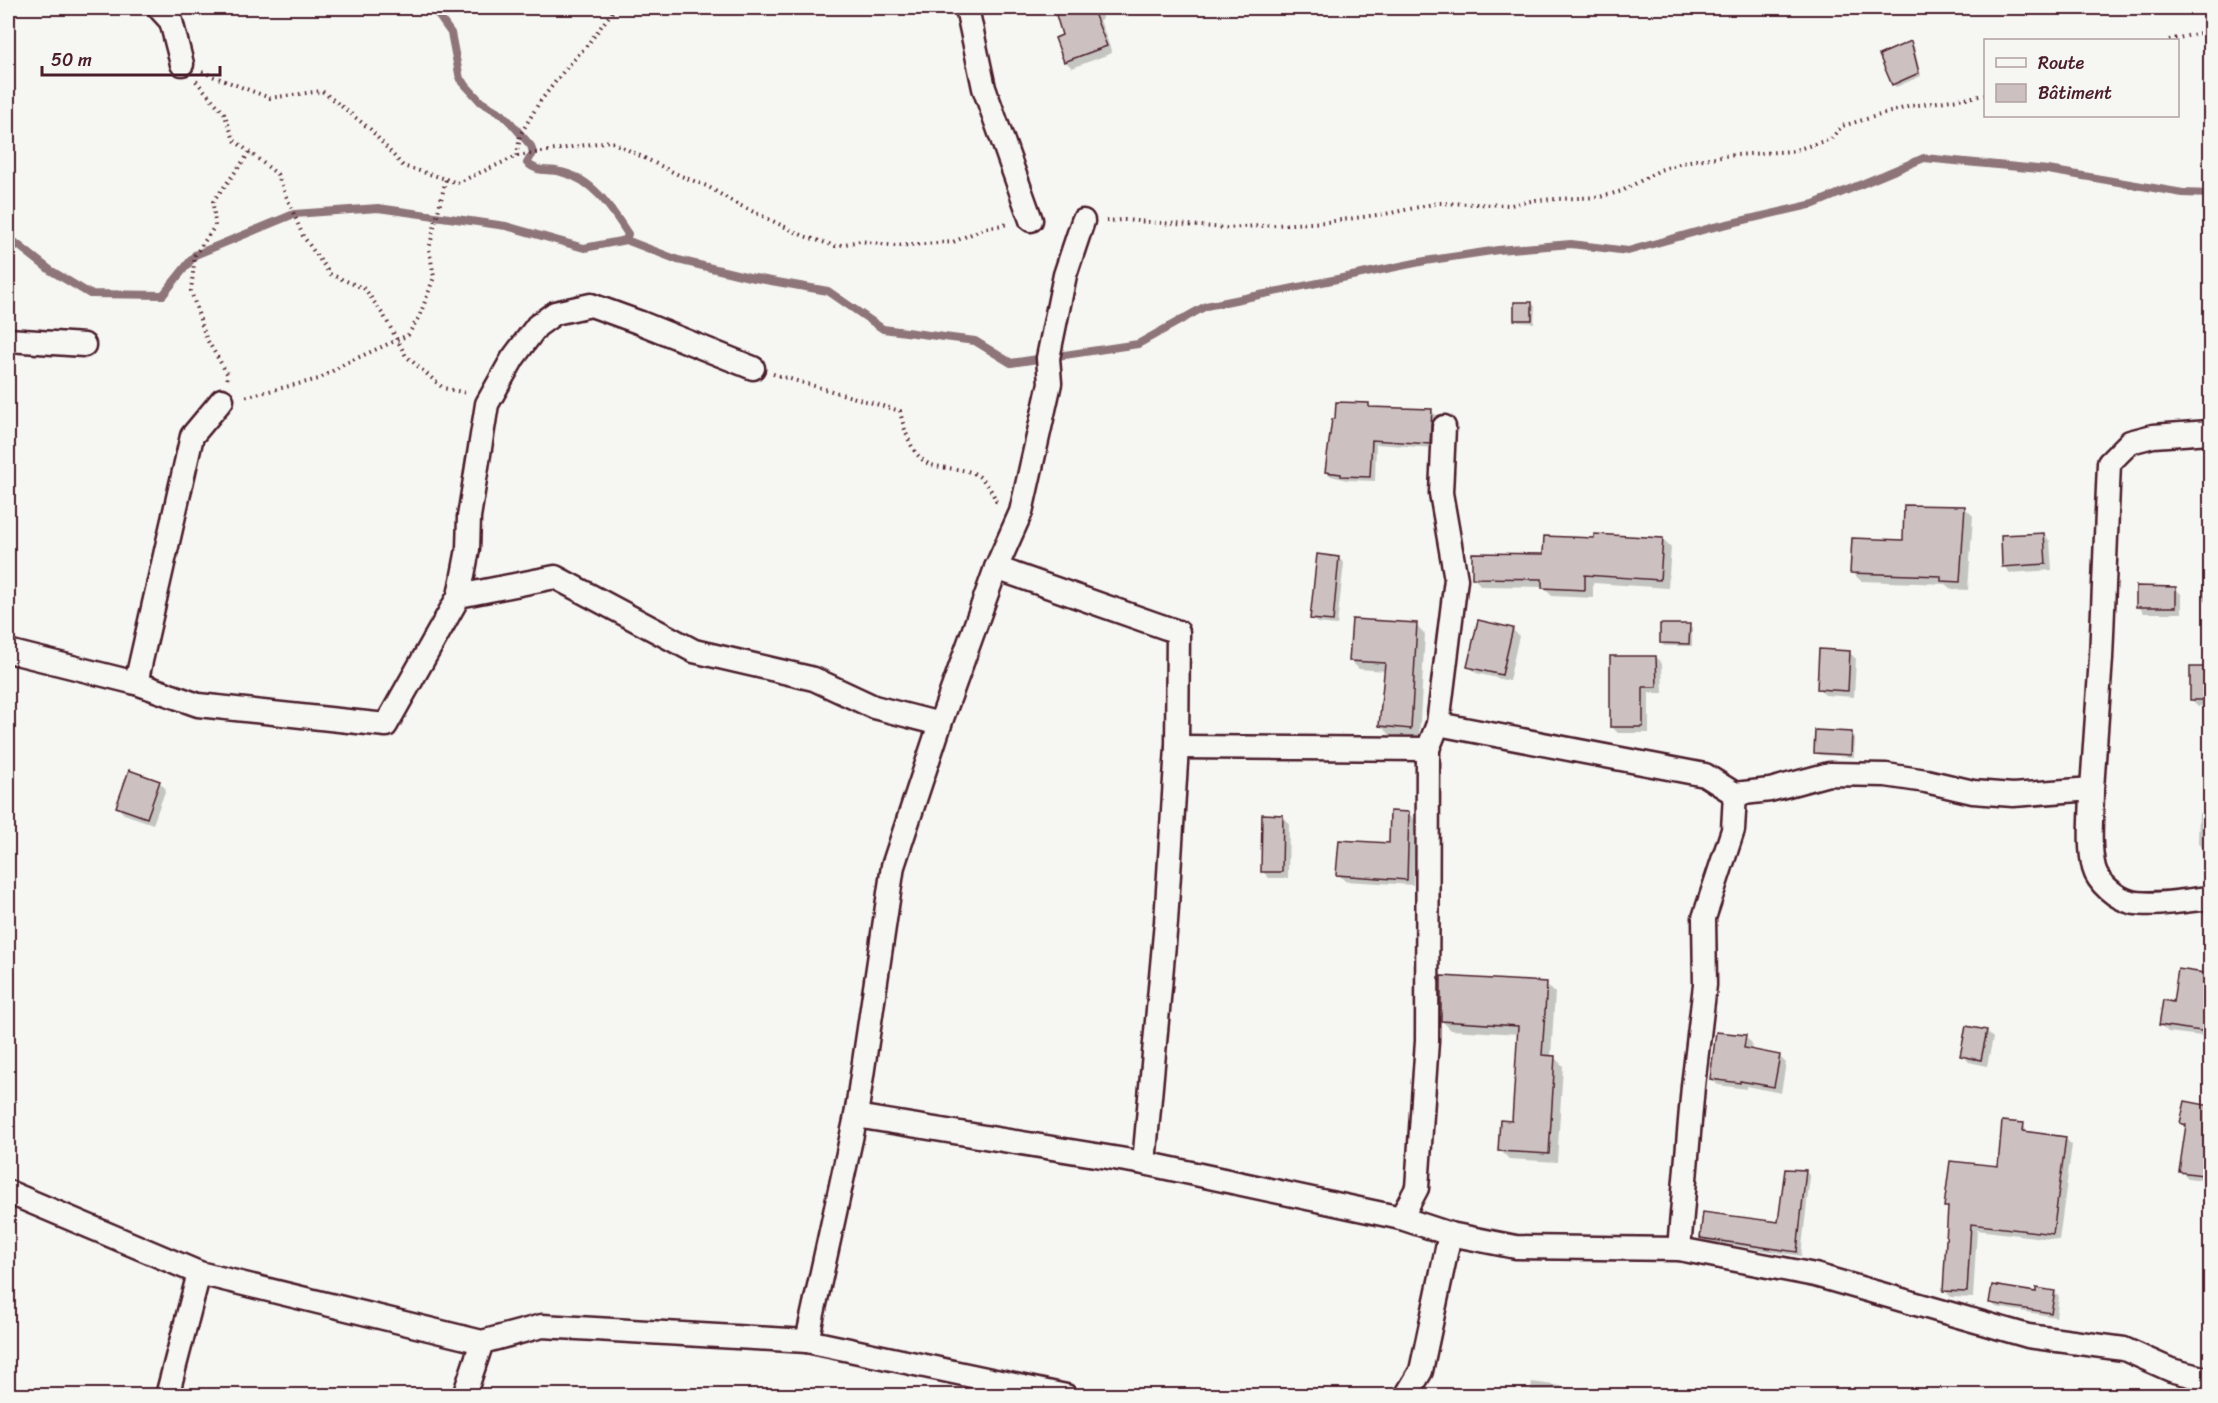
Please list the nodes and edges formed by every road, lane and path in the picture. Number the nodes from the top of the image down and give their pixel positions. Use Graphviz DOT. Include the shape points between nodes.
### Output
graph roads {
  1 [pos="159,8"];
  2 [pos="615,8"];
  3 [pos="967,8"];
  4 [pos="2211,31"];
  5 [pos="2174,39"];
  6 [pos="182,64"];
  7 [pos="1984,95"];
  8 [pos="250,152"];
  9 [pos="517,156"];
  10 [pos="446,178"];
  11 [pos="1031,220"];
  12 [pos="1083,221"];
  13 [pos="8,340"];
  14 [pos="397,341"];
  15 [pos="84,345"];
  16 [pos="753,368"];
  17 [pos="222,400"];
  18 [pos="487,404"];
  19 [pos="1444,427"];
  20 [pos="2211,432"];
  21 [pos="1021,512"];
  22 [pos="996,568"];
  23 [pos="459,596"];
  24 [pos="8,651"];
  25 [pos="136,683"];
  26 [pos="940,724"];
  27 [pos="1438,724"];
  28 [pos="1177,747"];
  29 [pos="1428,749"];
  30 [pos="2092,789"];
  31 [pos="1735,794"];
  32 [pos="2211,898"];
  33 [pos="856,1116"];
  34 [pos="1144,1163"];
  35 [pos="8,1192"];
  36 [pos="1401,1218"];
  37 [pos="1450,1234"];
  38 [pos="1679,1249"];
  39 [pos="199,1273"];
  40 [pos="482,1341"];
  41 [pos="807,1341"];
  42 [pos="2211,1380"];
  43 [pos="167,1395"];
  44 [pos="464,1395"];
  45 [pos="1066,1395"];
  46 [pos="1406,1395"];
  1 -- 6 [label="street" via="171,21"];
  2 -- 9 [label="path" via="539,103 520,135"];
  3 -- 11 [label="street" via="984,88"];
  4 -- 5 [label="path"];
  6 -- 8 [label="path" via="224,113 234,140"];
  6 -- 10 [label="path" via="270,98 322,91 370,129 403,166"];
  7 -- 12 [label="path" via="1911,106 1842,126 1831,139 1792,151 1689,161 1600,197 1511,205 1438,203 1327,222 1226,228 1124,220"];
  8 -- 14 [label="path" via="277,174 303,236 330,274 365,289"];
  8 -- 17 [label="path" via="213,202 215,226 195,255 191,291 206,338 228,375"];
  9 -- 10 [label="path" via="457,183"];
  9 -- 11 [label="path" via="610,141 804,236 835,246 860,241 895,246 953,242 985,228"];
  10 -- 14 [label="path" via="429,249 434,277 420,315 408,335"];
  12 -- 21 [label="street" via="1063,285 1048,358 1050,383"];
  13 -- 15 [label="street"];
  14 -- 17 [label="path" via="346,363 319,380"];
  14 -- 18 [label="path" via="406,356 442,388 467,393"];
  16 -- 18 [label="street" via="591,305 555,313 537,326"];
  16 -- 21 [label="path" via="900,411 904,431 918,455 929,464 975,473 996,501"];
  17 -- 25 [label="street" via="192,436"];
  18 -- 23 [label="street"];
  19 -- 27 [label="street" via="1441,493 1456,579"];
  20 -- 30 [label="street" via="2153,436 2130,442 2109,463"];
  21 -- 22 [label="street"];
  22 -- 26 [label="street"];
  22 -- 28 [label="street" via="1178,632"];
  23 -- 25 [label="street" via="386,725 198,705"];
  23 -- 26 [label="street" via="555,577 694,651 814,679 874,707"];
  24 -- 25 [label="street"];
  26 -- 33 [label="street" via="893,866"];
  27 -- 29 [label="street"];
  27 -- 31 [label="street" via="1705,775"];
  28 -- 29 [label="street"];
  28 -- 34 [label="street"];
  29 -- 36 [label="street" via="1427,1041 1416,1188"];
  30 -- 31 [label="street" via="2013,795 1972,792 1886,776 1829,774 1770,790"];
  30 -- 32 [label="street" via="2091,848 2100,881 2131,902"];
  31 -- 38 [label="street" via="1733,830 1704,918 1705,985"];
  33 -- 34 [label="street"];
  33 -- 41 [label="street"];
  34 -- 36 [label="street"];
  35 -- 39 [label="street"];
  36 -- 37 [label="street"];
  37 -- 38 [label="street" via="1516,1247"];
  37 -- 46 [label="street" via="1421,1371"];
  38 -- 42 [label="street" via="1815,1275 2028,1336 2124,1349 2171,1370"];
  39 -- 40 [label="street"];
  39 -- 43 [label="street"];
  40 -- 41 [label="street" via="542,1326"];
  40 -- 44 [label="street"];
  41 -- 45 [label="street"];
}
